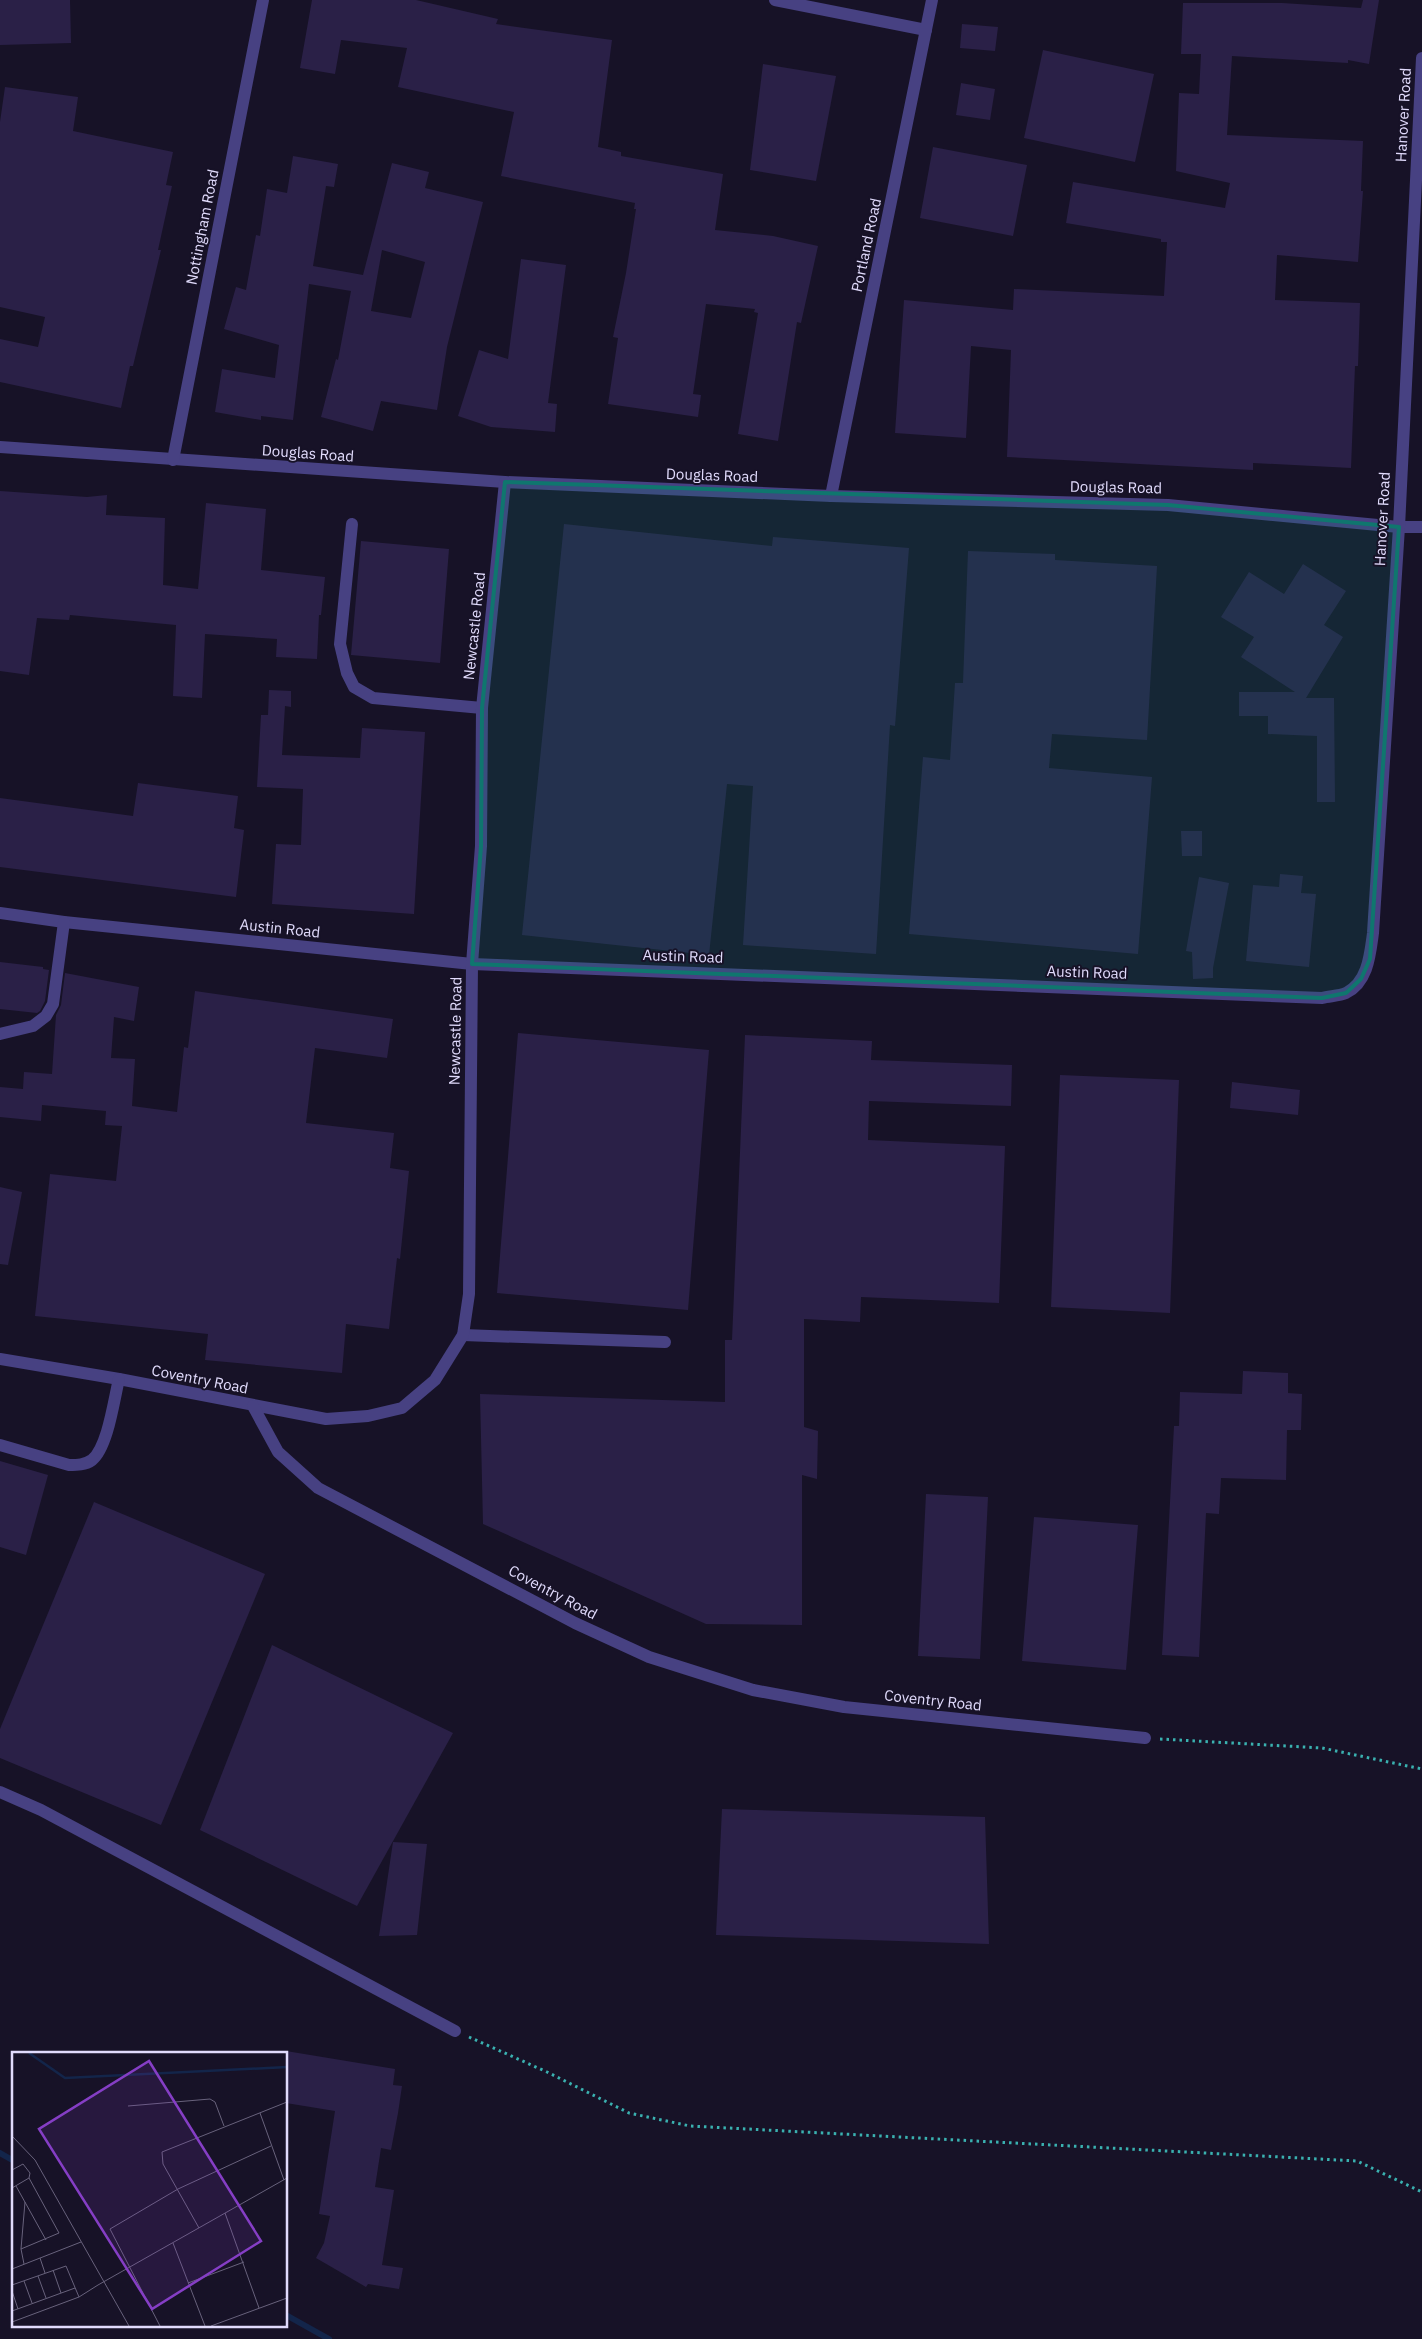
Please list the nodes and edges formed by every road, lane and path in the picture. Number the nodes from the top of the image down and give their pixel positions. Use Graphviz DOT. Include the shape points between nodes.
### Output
graph roads {
  1 [pos="263,0"];
  2 [pos="775,0"];
  3 [pos="932,0"];
  4 [pos="926,30"];
  5 [pos="1422,58"];
  6 [pos="0,447"];
  7 [pos="173,460"];
  8 [pos="505,482"];
  9 [pos="831,496"];
  10 [pos="352,524"];
  11 [pos="1399,527"];
  12 [pos="1422,527"];
  13 [pos="482,708"];
  14 [pos="0,913"];
  15 [pos="64,922"];
  16 [pos="472,964"];
  17 [pos="1361,980"];
  18 [pos="0,1034"];
  19 [pos="463,1335"];
  20 [pos="665,1342"];
  21 [pos="0,1359"];
  22 [pos="119,1379"];
  23 [pos="253,1406"];
  24 [pos="0,1445"];
  25 [pos="1145,1738"];
  26 [pos="1422,1769"];
  27 [pos="0,1792"];
  28 [pos="455,2031"];
  29 [pos="1422,2192"];
  1 -- 7 [label="street, Nottingham Road"];
  2 -- 4 [label="street"];
  3 -- 4 [label="street, Portland Road"];
  4 -- 9 [label="street, Portland Road"];
  5 -- 11 [label="street, Hanover Road"];
  6 -- 7 [label="street, Douglas Road"];
  7 -- 8 [label="street, Douglas Road"];
  8 -- 9 [label="street, Douglas Road"];
  8 -- 13 [label="street, Newcastle Road"];
  9 -- 11 [label="street, Douglas Road" via="1168,505"];
  10 -- 13 [label="street" via="340,644 354,687 373,698"];
  11 -- 12 [label="street, Douglas Road"];
  11 -- 17 [label="street, Hanover Road" via="1373,933 1370,959"];
  13 -- 16 [label="street, Newcastle Road" via="481,846"];
  14 -- 15 [label="street, Austin Road"];
  15 -- 16 [label="street, Austin Road"];
  15 -- 18 [label="street" via="53,1004 46,1016 33,1026"];
  16 -- 17 [label="street, Austin Road" via="1322,998 1346,993"];
  16 -- 19 [label="street, Newcastle Road" via="469,1294"];
  19 -- 20 [label="street"];
  19 -- 23 [label="street, Newcastle Road" via="435,1380 402,1408 368,1416 326,1419"];
  21 -- 22 [label="street, Coventry Road"];
  22 -- 23 [label="street, Coventry Road"];
  22 -- 24 [label="street" via="102,1446 92,1459 81,1465 69,1465"];
  23 -- 25 [label="street, Coventry Road" via="278,1452 318,1488 575,1624 649,1657 753,1690 844,1707"];
  25 -- 26 [label="path" via="1322,1748"];
  27 -- 28 [label="street" via="41,1810"];
  28 -- 29 [label="path" via="629,2113 690,2126 1356,2161"];
}
